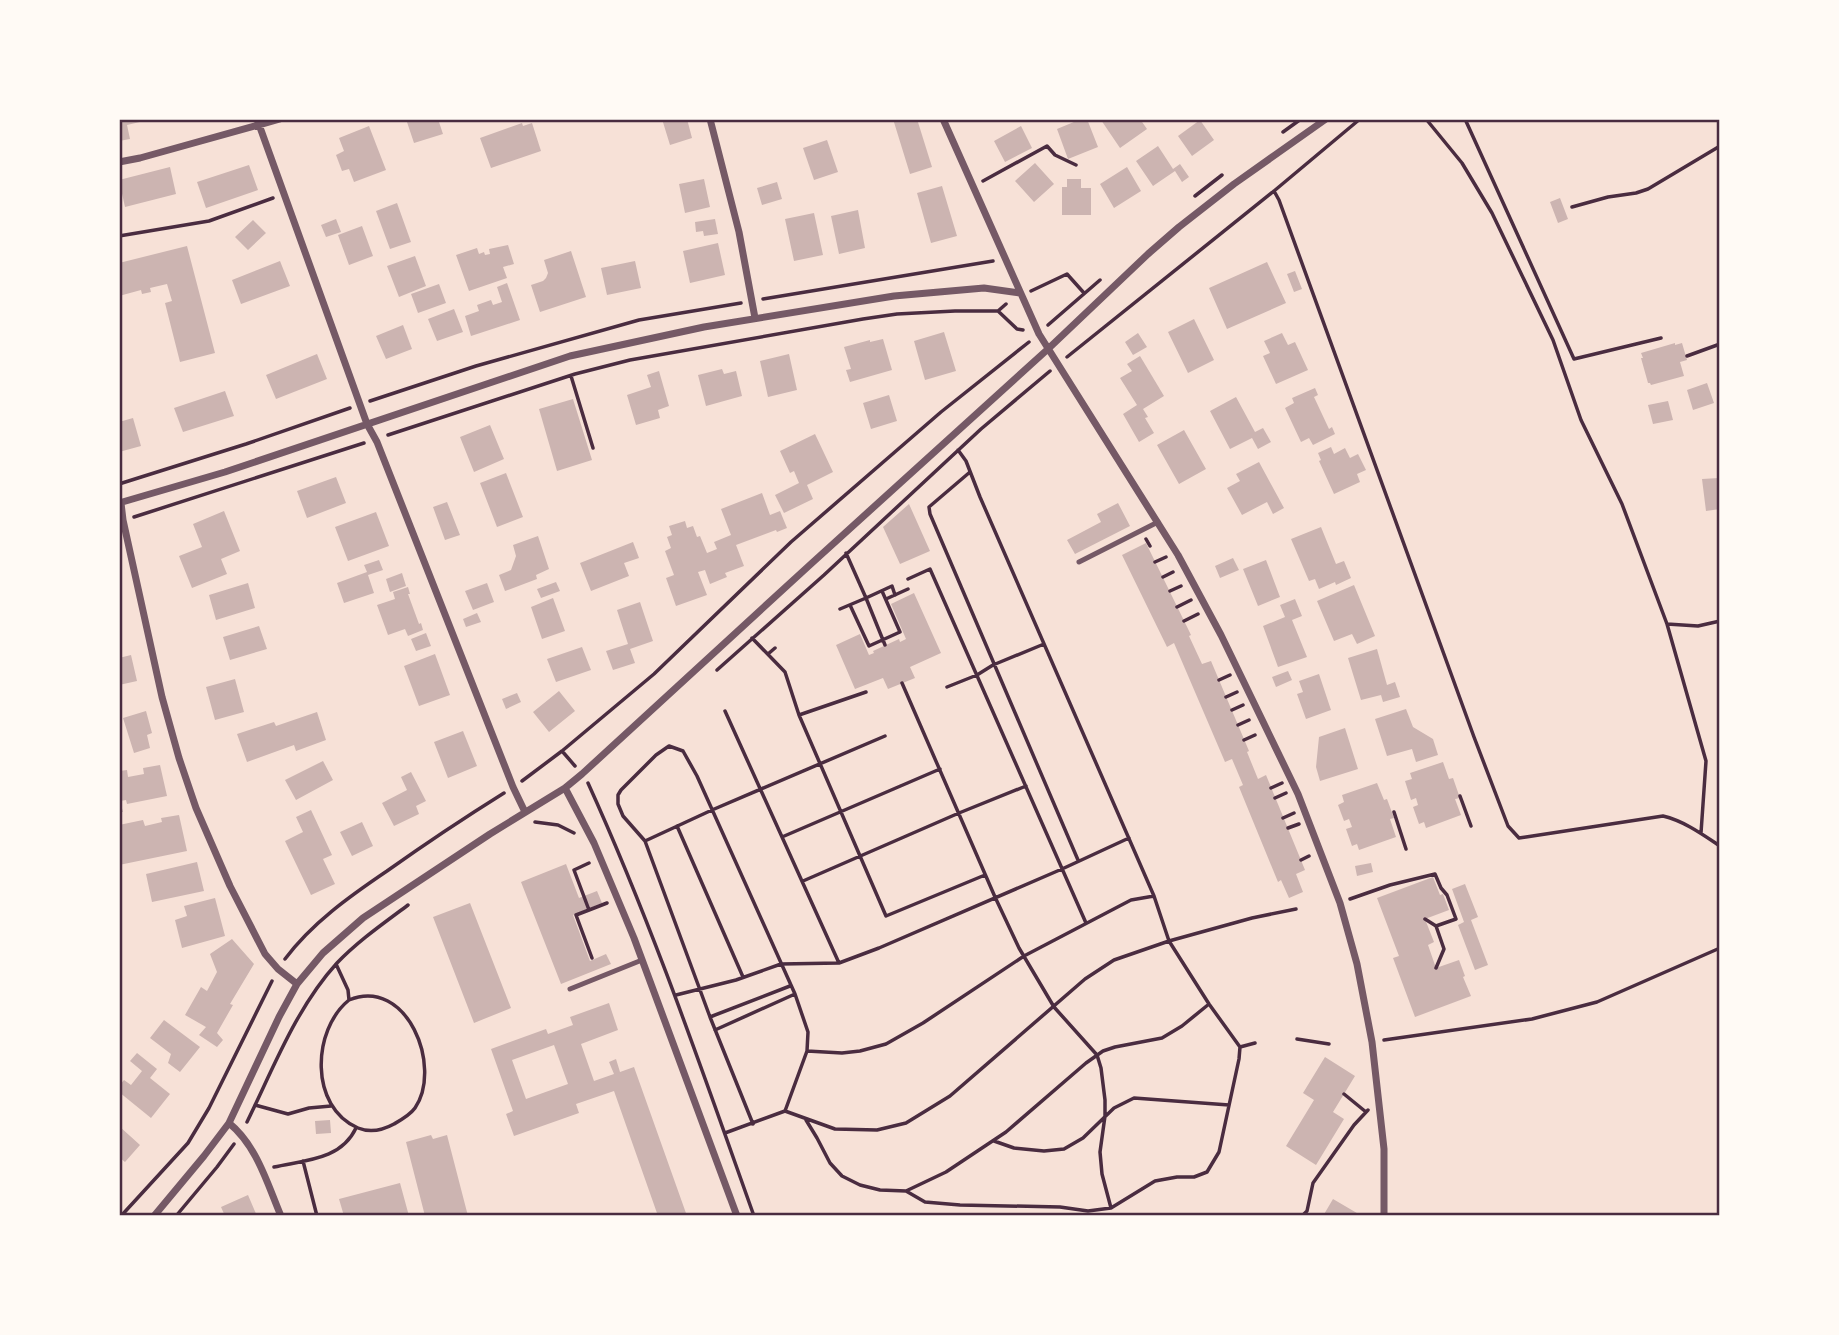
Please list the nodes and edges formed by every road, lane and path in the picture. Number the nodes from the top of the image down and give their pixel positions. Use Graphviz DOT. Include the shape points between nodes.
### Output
graph roads {
  1 [pos="280,119"];
  2 [pos="710,119"];
  3 [pos="943,119"];
  4 [pos="1326,119"];
  5 [pos="1360,119"];
  6 [pos="1426,119"];
  7 [pos="1465,119"];
  8 [pos="258,122"];
  9 [pos="1720,146"];
  10 [pos="119,162"];
  11 [pos="1076,165"];
  12 [pos="972,187"];
  13 [pos="1274,191"];
  14 [pos="284,194"];
  15 [pos="1572,207"];
  16 [pos="119,236"];
  17 [pos="1033,291"];
  18 [pos="1020,293"];
  19 [pos="1084,293"];
  20 [pos="755,318"];
  21 [pos="1038,334"];
  22 [pos="1661,338"];
  23 [pos="1720,344"];
  24 [pos="1048,349"];
  25 [pos="1687,356"];
  26 [pos="1058,364"];
  27 [pos="572,378"];
  28 [pos="367,424"];
  29 [pos="375,439"];
  30 [pos="593,448"];
  31 [pos="958,450"];
  32 [pos="970,472"];
  33 [pos="120,503"];
  34 [pos="123,520"];
  35 [pos="1158,522"];
  36 [pos="846,553"];
  37 [pos="1079,562"];
  38 [pos="908,579"];
  39 [pos="908,589"];
  40 [pos="882,591"];
  41 [pos="895,595"];
  42 [pos="866,598"];
  43 [pos="886,599"];
  44 [pos="850,605"];
  45 [pos="840,609"];
  46 [pos="1720,621"];
  47 [pos="1667,624"];
  48 [pos="752,638"];
  49 [pos="883,640"];
  50 [pos="1044,644"];
  51 [pos="885,645"];
  52 [pos="775,648"];
  53 [pos="768,654"];
  54 [pos="993,665"];
  55 [pos="711,675"];
  56 [pos="977,675"];
  57 [pos="902,683"];
  58 [pos="947,687"];
  59 [pos="866,692"];
  60 [pos="725,711"];
  61 [pos="799,715"];
  62 [pos="885,736"];
  63 [pos="562,751"];
  64 [pos="820,763"];
  65 [pos="940,769"];
  66 [pos="582,774"];
  67 [pos="597,777"];
  68 [pos="588,783"];
  69 [pos="1026,786"];
  70 [pos="513,787"];
  71 [pos="565,788"];
  72 [pos="760,789"];
  73 [pos="1460,796"];
  74 [pos="570,797"];
  75 [pos="712,810"];
  76 [pos="525,812"];
  77 [pos="841,812"];
  78 [pos="1394,812"];
  79 [pos="959,813"];
  80 [pos="540,815"];
  81 [pos="677,826"];
  82 [pos="1471,826"];
  83 [pos="1701,833"];
  84 [pos="782,837"];
  85 [pos="1129,838"];
  86 [pos="645,841"];
  87 [pos="594,843"];
  88 [pos="1720,846"];
  89 [pos="1406,849"];
  90 [pos="861,857"];
  91 [pos="600,858"];
  92 [pos="1078,860"];
  93 [pos="1062,869"];
  94 [pos="985,875"];
  95 [pos="802,881"];
  96 [pos="1154,896"];
  97 [pos="995,897"];
  98 [pos="617,899"];
  99 [pos="1340,903"];
  100 [pos="408,905"];
  101 [pos="1296,909"];
  102 [pos="589,910"];
  103 [pos="1425,919"];
  104 [pos="1086,923"];
  105 [pos="1436,926"];
  106 [pos="1169,941"];
  107 [pos="1720,948"];
  108 [pos="1024,956"];
  109 [pos="593,958"];
  110 [pos="642,960"];
  111 [pos="839,962"];
  112 [pos="336,964"];
  113 [pos="781,964"];
  114 [pos="1436,968"];
  115 [pos="278,970"];
  116 [pos="743,977"];
  117 [pos="297,984"];
  118 [pos="790,986"];
  119 [pos="570,989"];
  120 [pos="700,990"];
  121 [pos="794,994"];
  122 [pos="676,995"];
  123 [pos="349,1000"];
  124 [pos="1209,1004"];
  125 [pos="1054,1007"];
  126 [pos="710,1017"];
  127 [pos="715,1030"];
  128 [pos="1297,1040"];
  129 [pos="1372,1042"];
  130 [pos="1255,1043"];
  131 [pos="1329,1044"];
  132 [pos="1240,1046"];
  133 [pos="807,1051"];
  134 [pos="1097,1055"];
  135 [pos="1344,1094"];
  136 [pos="255,1105"];
  137 [pos="1229,1105"];
  138 [pos="331,1106"];
  139 [pos="1372,1106"];
  140 [pos="785,1111"];
  141 [pos="1366,1112"];
  142 [pos="1105,1116"];
  143 [pos="805,1118"];
  144 [pos="229,1123"];
  145 [pos="753,1124"];
  146 [pos="356,1128"];
  147 [pos="241,1133"];
  148 [pos="725,1133"];
  149 [pos="993,1141"];
  150 [pos="303,1161"];
  151 [pos="262,1170"];
  152 [pos="906,1191"];
  153 [pos="1111,1208"];
  154 [pos="121,1216"];
  155 [pos="154,1216"];
  156 [pos="176,1216"];
  157 [pos="281,1216"];
  158 [pos="317,1216"];
  159 [pos="737,1216"];
  160 [pos="754,1216"];
  161 [pos="1303,1216"];
  162 [pos="1384,1216"];
  1 -- 8 [label="street"];
  2 -- 20 [label="street"];
  3 -- 12 [label="street"];
  4 -- 24 [label="street" via="1179,227"];
  5 -- 13 [label="path"];
  6 -- 47 [label="path" via="1462,163 1492,213 1553,340 1581,420 1622,504"];
  7 -- 22 [label="path" via="1574,359"];
  8 -- 10 [label="street"];
  8 -- 14 [label="street"];
  9 -- 15 [label="path" via="1648,189"];
  11 -- 12 [label="path" via="1047,146"];
  12 -- 18 [label="street"];
  13 -- 26 [label="path"];
  13 -- 83 [label="path" via="1508,826 1519,838 1663,816"];
  14 -- 16 [label="path" via="209,221"];
  14 -- 28 [label="street"];
  17 -- 19 [label="path" via="1067,274"];
  18 -- 20 [label="street" via="985,288 906,295"];
  18 -- 21 [label="street"];
  20 -- 28 [label="street" via="570,356"];
  21 -- 24 [label="street"];
  21 -- 29 [label="path" via="1017,329 998,311 875,317 630,360"];
  21 -- 63 [label="path" via="791,542 654,674"];
  23 -- 25 [label="path"];
  24 -- 26 [label="street"];
  24 -- 66 [label="street"];
  26 -- 31 [label="path"];
  26 -- 35 [label="street"];
  27 -- 30 [label="path"];
  28 -- 29 [label="street"];
  28 -- 33 [label="street"];
  29 -- 34 [label="path"];
  29 -- 70 [label="street"];
  31 -- 32 [label="path"];
  31 -- 36 [label="path"];
  32 -- 50 [label="path"];
  32 -- 54 [label="path" via="929,507"];
  33 -- 34 [label="street"];
  34 -- 115 [label="street" via="162,697 196,808 230,886"];
  35 -- 37 [label="lane"];
  35 -- 99 [label="street" via="1221,635 1298,794"];
  36 -- 42 [label="path"];
  36 -- 48 [label="path"];
  38 -- 56 [label="path" via="930,569"];
  39 -- 41 [label="path"];
  40 -- 41 [label="path" via="891,586"];
  40 -- 42 [label="path"];
  40 -- 43 [label="path"];
  41 -- 43 [label="path"];
  42 -- 44 [label="path"];
  42 -- 49 [label="path"];
  43 -- 49 [label="path" via="900,632"];
  44 -- 45 [label="path"];
  44 -- 49 [label="path" via="869,646"];
  46 -- 47 [label="path" via="1698,626"];
  47 -- 83 [label="path" via="1706,761"];
  48 -- 53 [label="path"];
  48 -- 55 [label="path"];
  49 -- 51 [label="path"];
  50 -- 54 [label="path"];
  50 -- 85 [label="path"];
  52 -- 53 [label="path"];
  53 -- 61 [label="path" via="785,673"];
  54 -- 56 [label="path"];
  54 -- 92 [label="path"];
  56 -- 58 [label="path"];
  56 -- 69 [label="path"];
  57 -- 65 [label="path"];
  59 -- 61 [label="path"];
  60 -- 72 [label="path"];
  61 -- 64 [label="path"];
  62 -- 64 [label="path"];
  63 -- 66 [label="path"];
  63 -- 70 [label="path"];
  64 -- 72 [label="path"];
  64 -- 77 [label="path"];
  65 -- 77 [label="path"];
  65 -- 79 [label="path"];
  66 -- 68 [label="path"];
  66 -- 71 [label="street"];
  67 -- 68 [label="path"];
  68 -- 74 [label="path"];
  68 -- 122 [label="path"];
  69 -- 79 [label="path"];
  69 -- 93 [label="path"];
  70 -- 76 [label="street"];
  70 -- 115 [label="path" via="333,910"];
  71 -- 74 [label="street"];
  71 -- 76 [label="street"];
  72 -- 75 [label="path"];
  72 -- 84 [label="path"];
  73 -- 82 [label="path"];
  74 -- 87 [label="street"];
  75 -- 81 [label="path"];
  75 -- 86 [label="path" via="683,751 669,746 618,795 623,816"];
  75 -- 113 [label="path"];
  76 -- 117 [label="street" via="363,918 323,953"];
  77 -- 84 [label="path"];
  77 -- 90 [label="path"];
  78 -- 89 [label="path"];
  79 -- 90 [label="path"];
  79 -- 94 [label="path"];
  80 -- 87 [label="path" via="530,822 558,825"];
  81 -- 86 [label="path"];
  81 -- 116 [label="path"];
  83 -- 88 [label="path"];
  84 -- 95 [label="path"];
  85 -- 92 [label="path"];
  85 -- 96 [label="path"];
  86 -- 120 [label="path"];
  87 -- 91 [label="street"];
  90 -- 94 [label="path" via="886,916"];
  90 -- 95 [label="path"];
  91 -- 98 [label="street"];
  91 -- 102 [label="path" via="574,870"];
  92 -- 93 [label="path"];
  93 -- 97 [label="path"];
  93 -- 104 [label="path"];
  94 -- 97 [label="path"];
  95 -- 111 [label="path"];
  96 -- 104 [label="path" via="1131,900"];
  96 -- 106 [label="path"];
  97 -- 108 [label="path"];
  97 -- 111 [label="path"];
  98 -- 102 [label="path"];
  98 -- 110 [label="street"];
  99 -- 105 [label="path" via="1435,874 1456,919"];
  99 -- 129 [label="street"];
  100 -- 112 [label="path"];
  101 -- 106 [label="path"];
  102 -- 109 [label="path" via="576,915"];
  103 -- 105 [label="path"];
  104 -- 108 [label="path"];
  105 -- 114 [label="path" via="1444,949"];
  106 -- 124 [label="path"];
  106 -- 125 [label="path" via="1114,961"];
  107 -- 129 [label="path" via="1597,1002 1532,1019"];
  108 -- 125 [label="path"];
  108 -- 133 [label="path" via="886,1044 842,1053"];
  110 -- 119 [label="lane"];
  110 -- 159 [label="street"];
  111 -- 113 [label="path"];
  112 -- 123 [label="path"];
  112 -- 136 [label="path" via="302,1012"];
  113 -- 116 [label="path"];
  113 -- 118 [label="path"];
  115 -- 117 [label="street"];
  115 -- 154 [label="path" via="188,1143"];
  116 -- 120 [label="path"];
  117 -- 144 [label="street"];
  118 -- 121 [label="path"];
  118 -- 126 [label="path"];
  120 -- 122 [label="path"];
  120 -- 126 [label="path"];
  121 -- 127 [label="path"];
  121 -- 133 [label="path" via="807,1032"];
  122 -- 148 [label="path"];
  123 -- 138 [label="path" via="329,1027 322,1055 323,1083"];
  123 -- 146 [label="path" via="368,995 398,1007 413,1026 423,1063 423,1087 414,1110 385,1128"];
  124 -- 132 [label="path"];
  124 -- 134 [label="path" via="1162,1038 1115,1046"];
  125 -- 134 [label="path"];
  125 -- 143 [label="path" via="950,1096 906,1123 877,1130 835,1129"];
  126 -- 127 [label="path"];
  127 -- 145 [label="path"];
  128 -- 131 [label="path"];
  129 -- 162 [label="street" via="1384,1149"];
  130 -- 132 [label="path"];
  132 -- 137 [label="path"];
  133 -- 140 [label="path"];
  134 -- 142 [label="path"];
  134 -- 149 [label="path"];
  135 -- 141 [label="path"];
  136 -- 138 [label="path" via="288,1114"];
  136 -- 147 [label="path"];
  137 -- 142 [label="path" via="1134,1098"];
  137 -- 153 [label="path" via="1219,1152 1207,1172 1155,1181"];
  138 -- 146 [label="path"];
  139 -- 141 [label="path"];
  140 -- 143 [label="path"];
  140 -- 145 [label="path"];
  141 -- 161 [label="path" via="1313,1183"];
  142 -- 149 [label="path" via="1064,1149 1014,1148"];
  142 -- 153 [label="path" via="1100,1152"];
  143 -- 152 [label="path" via="842,1176 880,1191"];
  144 -- 147 [label="street"];
  144 -- 155 [label="street"];
  145 -- 148 [label="path"];
  146 -- 150 [label="path" via="337,1150"];
  147 -- 151 [label="street"];
  147 -- 156 [label="path"];
  148 -- 160 [label="path"];
  149 -- 152 [label="path"];
  150 -- 151 [label="path"];
  150 -- 158 [label="path"];
  151 -- 157 [label="street"];
  152 -- 153 [label="path" via="925,1202 948,1204 1088,1211"];
}
